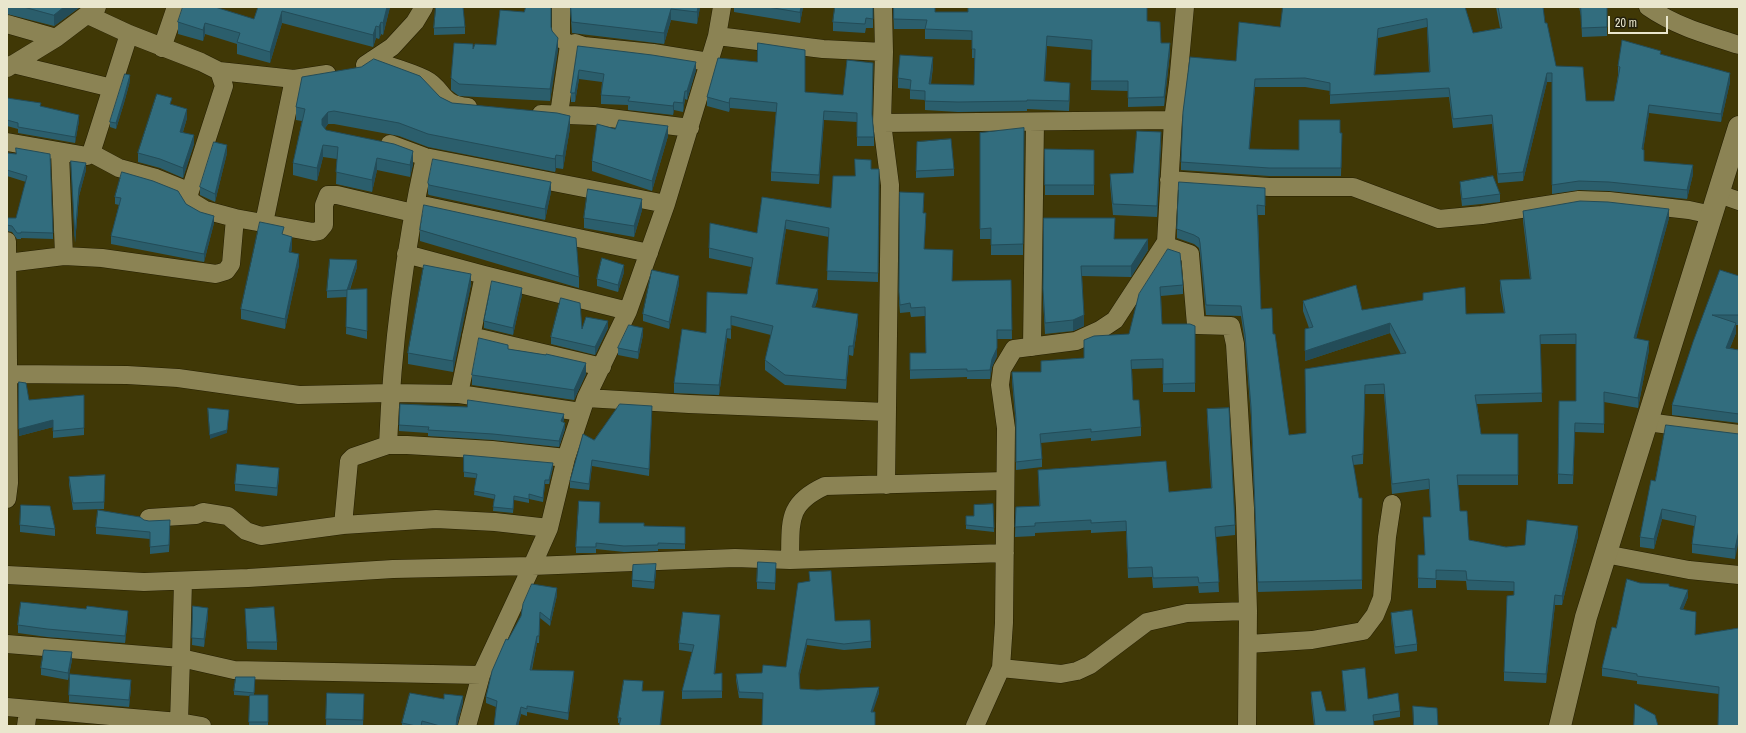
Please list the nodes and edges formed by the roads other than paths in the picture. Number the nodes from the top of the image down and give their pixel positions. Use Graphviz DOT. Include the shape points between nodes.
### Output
graph roads {
  1 [pos="176,7"];
  2 [pos="424,7"];
  3 [pos="561,7"];
  4 [pos="722,7"];
  5 [pos="883,7"];
  6 [pos="1185,7"];
  7 [pos="1648,7"];
  8 [pos="92,11"];
  9 [pos="7,24"];
  10 [pos="129,34"];
  11 [pos="716,36"];
  12 [pos="56,38"];
  13 [pos="569,45"];
  14 [pos="1739,45"];
  15 [pos="162,48"];
  16 [pos="884,52"];
  17 [pos="372,60"];
  18 [pos="709,62"];
  19 [pos="10,66"];
  20 [pos="219,71"];
  21 [pos="294,78"];
  22 [pos="112,88"];
  23 [pos="484,109"];
  24 [pos="528,112"];
  25 [pos="560,114"];
  26 [pos="1173,120"];
  27 [pos="1035,122"];
  28 [pos="882,123"];
  29 [pos="1739,127"];
  30 [pos="690,128"];
  31 [pos="373,141"];
  32 [pos="7,142"];
  33 [pos="60,152"];
  34 [pos="90,153"];
  35 [pos="425,157"];
  36 [pos="1169,180"];
  37 [pos="189,194"];
  38 [pos="1729,197"];
  39 [pos="666,204"];
  40 [pos="414,208"];
  41 [pos="1712,215"];
  42 [pos="235,218"];
  43 [pos="264,223"];
  44 [pos="7,241"];
  45 [pos="1166,242"];
  46 [pos="649,253"];
  47 [pos="406,254"];
  48 [pos="64,256"];
  49 [pos="8,263"];
  50 [pos="484,276"];
  51 [pos="628,311"];
  52 [pos="470,336"];
  53 [pos="1032,347"];
  54 [pos="602,367"];
  55 [pos="8,374"];
  56 [pos="390,393"];
  57 [pos="459,394"];
  58 [pos="584,405"];
  59 [pos="887,412"];
  60 [pos="1647,422"];
  61 [pos="1739,434"];
  62 [pos="388,445"];
  63 [pos="566,458"];
  64 [pos="1005,481"];
  65 [pos="886,485"];
  66 [pos="7,498"];
  67 [pos="1392,504"];
  68 [pos="149,518"];
  69 [pos="343,525"];
  70 [pos="549,528"];
  71 [pos="1005,553"];
  72 [pos="1605,554"];
  73 [pos="790,560"];
  74 [pos="532,566"];
  75 [pos="7,574"];
  76 [pos="1739,575"];
  77 [pos="183,581"];
  78 [pos="1248,611"];
  79 [pos="7,644"];
  80 [pos="1248,644"];
  81 [pos="181,658"];
  82 [pos="1001,668"];
  83 [pos="481,675"];
  84 [pos="7,707"];
  85 [pos="27,718"];
  86 [pos="179,722"];
  87 [pos="202,726"];
  88 [pos="467,726"];
  89 [pos="975,726"];
  90 [pos="1247,726"];
  91 [pos="1560,726"];
  1 -- 15 [label="street"];
  2 -- 17 [label="street" via="415,22 392,47"];
  3 -- 13 [label="street" via="560,38"];
  4 -- 11 [label="street"];
  5 -- 16 [label="street"];
  6 -- 26 [label="street"];
  7 -- 14 [label="street" via="1659,15 1702,34"];
  8 -- 10 [label="street"];
  8 -- 12 [label="street"];
  9 -- 12 [label="street"];
  10 -- 15 [label="street"];
  10 -- 22 [label="street"];
  11 -- 16 [label="street" via="823,49"];
  11 -- 18 [label="street"];
  12 -- 19 [label="street"];
  13 -- 18 [label="street" via="575,43"];
  13 -- 25 [label="street"];
  15 -- 20 [label="street"];
  16 -- 28 [label="street"];
  17 -- 21 [label="street" via="358,69"];
  17 -- 23 [label="street" via="426,79 448,102 456,106"];
  18 -- 30 [label="street"];
  19 -- 22 [label="street"];
  20 -- 21 [label="street"];
  20 -- 37 [label="street" via="224,86"];
  21 -- 43 [label="street"];
  22 -- 34 [label="street"];
  24 -- 25 [label="street"];
  25 -- 30 [label="street"];
  26 -- 27 [label="street"];
  26 -- 36 [label="street"];
  27 -- 28 [label="street"];
  27 -- 53 [label="street"];
  28 -- 59 [label="street" via="890,185"];
  29 -- 38 [label="street"];
  30 -- 39 [label="street"];
  31 -- 35 [label="street" via="397,146"];
  32 -- 33 [label="street"];
  33 -- 34 [label="street" via="87,156"];
  33 -- 48 [label="street"];
  34 -- 37 [label="street" via="119,168 156,178 186,190"];
  35 -- 39 [label="street"];
  35 -- 40 [label="street"];
  36 -- 41 [label="street" via="1269,187 1352,187 1439,219 1579,200 1689,210"];
  36 -- 45 [label="street"];
  37 -- 42 [label="street" via="192,202 205,210"];
  38 -- 41 [label="street"];
  39 -- 46 [label="street"];
  40 -- 43 [label="street" via="328,195 324,205 324,225 320,231"];
  40 -- 46 [label="street"];
  40 -- 47 [label="street"];
  41 -- 60 [label="street"];
  42 -- 43 [label="street"];
  42 -- 48 [label="street" via="231,264 226,271 216,274 102,258"];
  44 -- 49 [label="street"];
  45 -- 53 [label="street" via="1115,320 1076,341"];
  45 -- 78 [label="street" via="1168,246 1190,254 1196,325 1231,326 1233,332 1243,457"];
  46 -- 51 [label="street"];
  47 -- 50 [label="street"];
  47 -- 56 [label="street"];
  48 -- 49 [label="street"];
  49 -- 55 [label="street"];
  50 -- 51 [label="street"];
  50 -- 52 [label="street"];
  51 -- 54 [label="street"];
  52 -- 54 [label="street"];
  52 -- 57 [label="street"];
  53 -- 64 [label="street" via="1014,349 1002,369 1000,385 1006,428"];
  54 -- 58 [label="street"];
  55 -- 56 [label="street" via="178,378 299,395"];
  55 -- 66 [label="street"];
  56 -- 57 [label="street"];
  56 -- 62 [label="street"];
  57 -- 58 [label="street"];
  58 -- 59 [label="street" via="689,404"];
  58 -- 63 [label="street"];
  59 -- 65 [label="street"];
  60 -- 61 [label="street"];
  60 -- 72 [label="street"];
  62 -- 63 [label="street" via="438,446"];
  62 -- 69 [label="street" via="353,457 349,461"];
  63 -- 70 [label="street"];
  64 -- 65 [label="street"];
  64 -- 71 [label="street"];
  65 -- 73 [label="street" via="825,486 810,493 798,503 791,523"];
  67 -- 80 [label="street" via="1382,598 1364,631 1312,640"];
  68 -- 69 [label="street" via="196,515 203,512 228,516 246,531 261,536"];
  69 -- 70 [label="street" via="436,519"];
  70 -- 74 [label="street"];
  71 -- 73 [label="street"];
  71 -- 82 [label="street"];
  72 -- 76 [label="street" via="1689,570"];
  72 -- 91 [label="street" via="1586,617"];
  73 -- 74 [label="street" via="735,558"];
  74 -- 77 [label="street" via="393,569"];
  74 -- 83 [label="street"];
  75 -- 77 [label="street" via="144,582"];
  77 -- 81 [label="street"];
  78 -- 80 [label="street"];
  78 -- 82 [label="street" via="1187,613 1147,622 1090,665 1077,671 1061,674"];
  79 -- 81 [label="street"];
  80 -- 90 [label="street"];
  81 -- 83 [label="street" via="234,670"];
  81 -- 86 [label="street"];
  82 -- 89 [label="street"];
  83 -- 88 [label="street"];
  84 -- 85 [label="street"];
  85 -- 86 [label="street"];
  86 -- 87 [label="street"];
}
